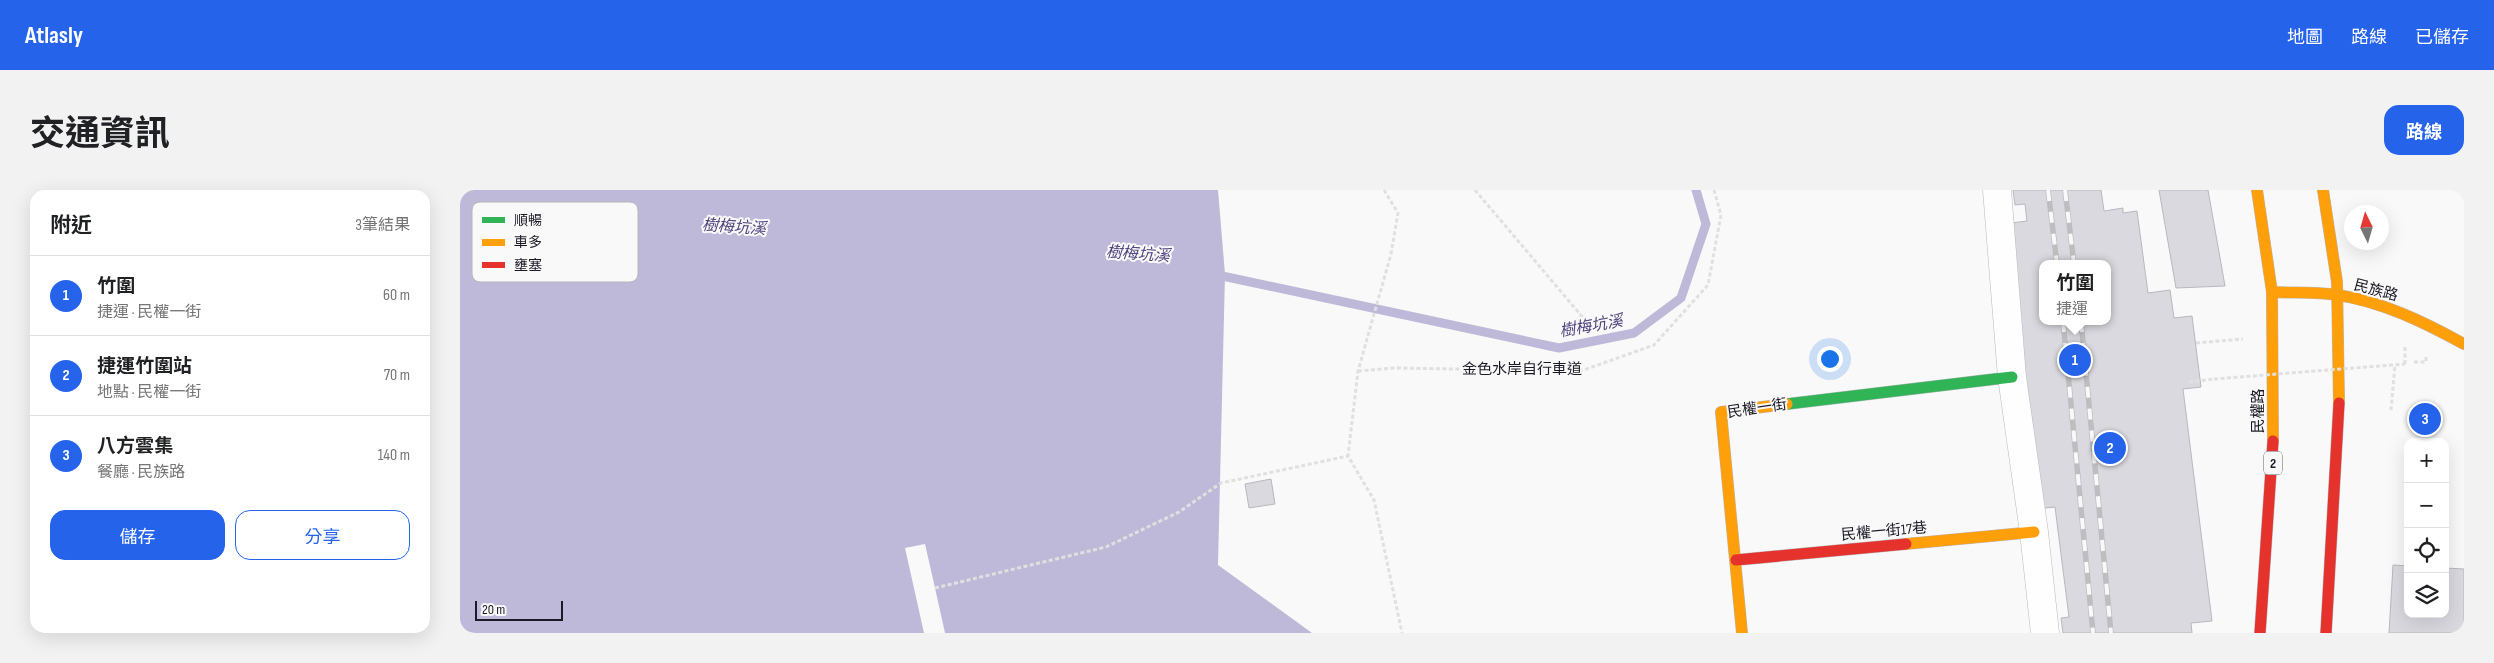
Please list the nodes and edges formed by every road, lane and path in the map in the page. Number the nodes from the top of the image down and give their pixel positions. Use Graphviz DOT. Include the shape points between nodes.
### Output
graph roads {
  1 [pos="1384,190"];
  2 [pos="1475,190"];
  3 [pos="1714,190"];
  4 [pos="1997,190"];
  5 [pos="2257,190"];
  6 [pos="2323,190"];
  7 [pos="2272,292"];
  8 [pos="2338,295"];
  9 [pos="1585,320"];
  10 [pos="2244,339"];
  11 [pos="2196,344"];
  12 [pos="2464,344"];
  13 [pos="2405,364"];
  14 [pos="2395,365"];
  15 [pos="1358,371"];
  16 [pos="2012,378"];
  17 [pos="2189,382"];
  18 [pos="2391,410"];
  19 [pos="1348,456"];
  20 [pos="2034,532"];
  21 [pos="1736,560"];
  22 [pos="935,588"];
  23 [pos="1402,633"];
  24 [pos="1742,633"];
  25 [pos="2045,633"];
  26 [pos="2260,633"];
  27 [pos="2326,633"];
  1 -- 15 [label="path" via="1398,213 1391,254"];
  2 -- 9 [label="path"];
  3 -- 15 [label="path, 金色水岸自行車道" via="1721,216 1708,285 1654,346 1581,371 1394,368"];
  4 -- 16 [label="street"];
  5 -- 7 [label="street, 民權路 / 2"];
  6 -- 8 [label="street"];
  7 -- 8 [label="street, 民族路"];
  7 -- 26 [label="street, 民權路 / 2" via="2273,459"];
  8 -- 12 [label="street, 民族路" via="2411,316"];
  8 -- 27 [label="street" via="2338,464"];
  10 -- 11 [label="path"];
  13 -- 14 [label="path, bridge"];
  14 -- 17 [label="path, bridge"];
  14 -- 18 [label="path"];
  15 -- 19 [label="path"];
  16 -- 20 [label="street"];
  16 -- 21 [label="street, 民權一街" via="1721,412"];
  19 -- 22 [label="path" via="1221,483 1179,512 1106,547"];
  19 -- 23 [label="path" via="1374,500"];
  20 -- 21 [label="street, 民權一街17巷"];
  20 -- 25 [label="street"];
  21 -- 24 [label="street, 民權一街"];
}
